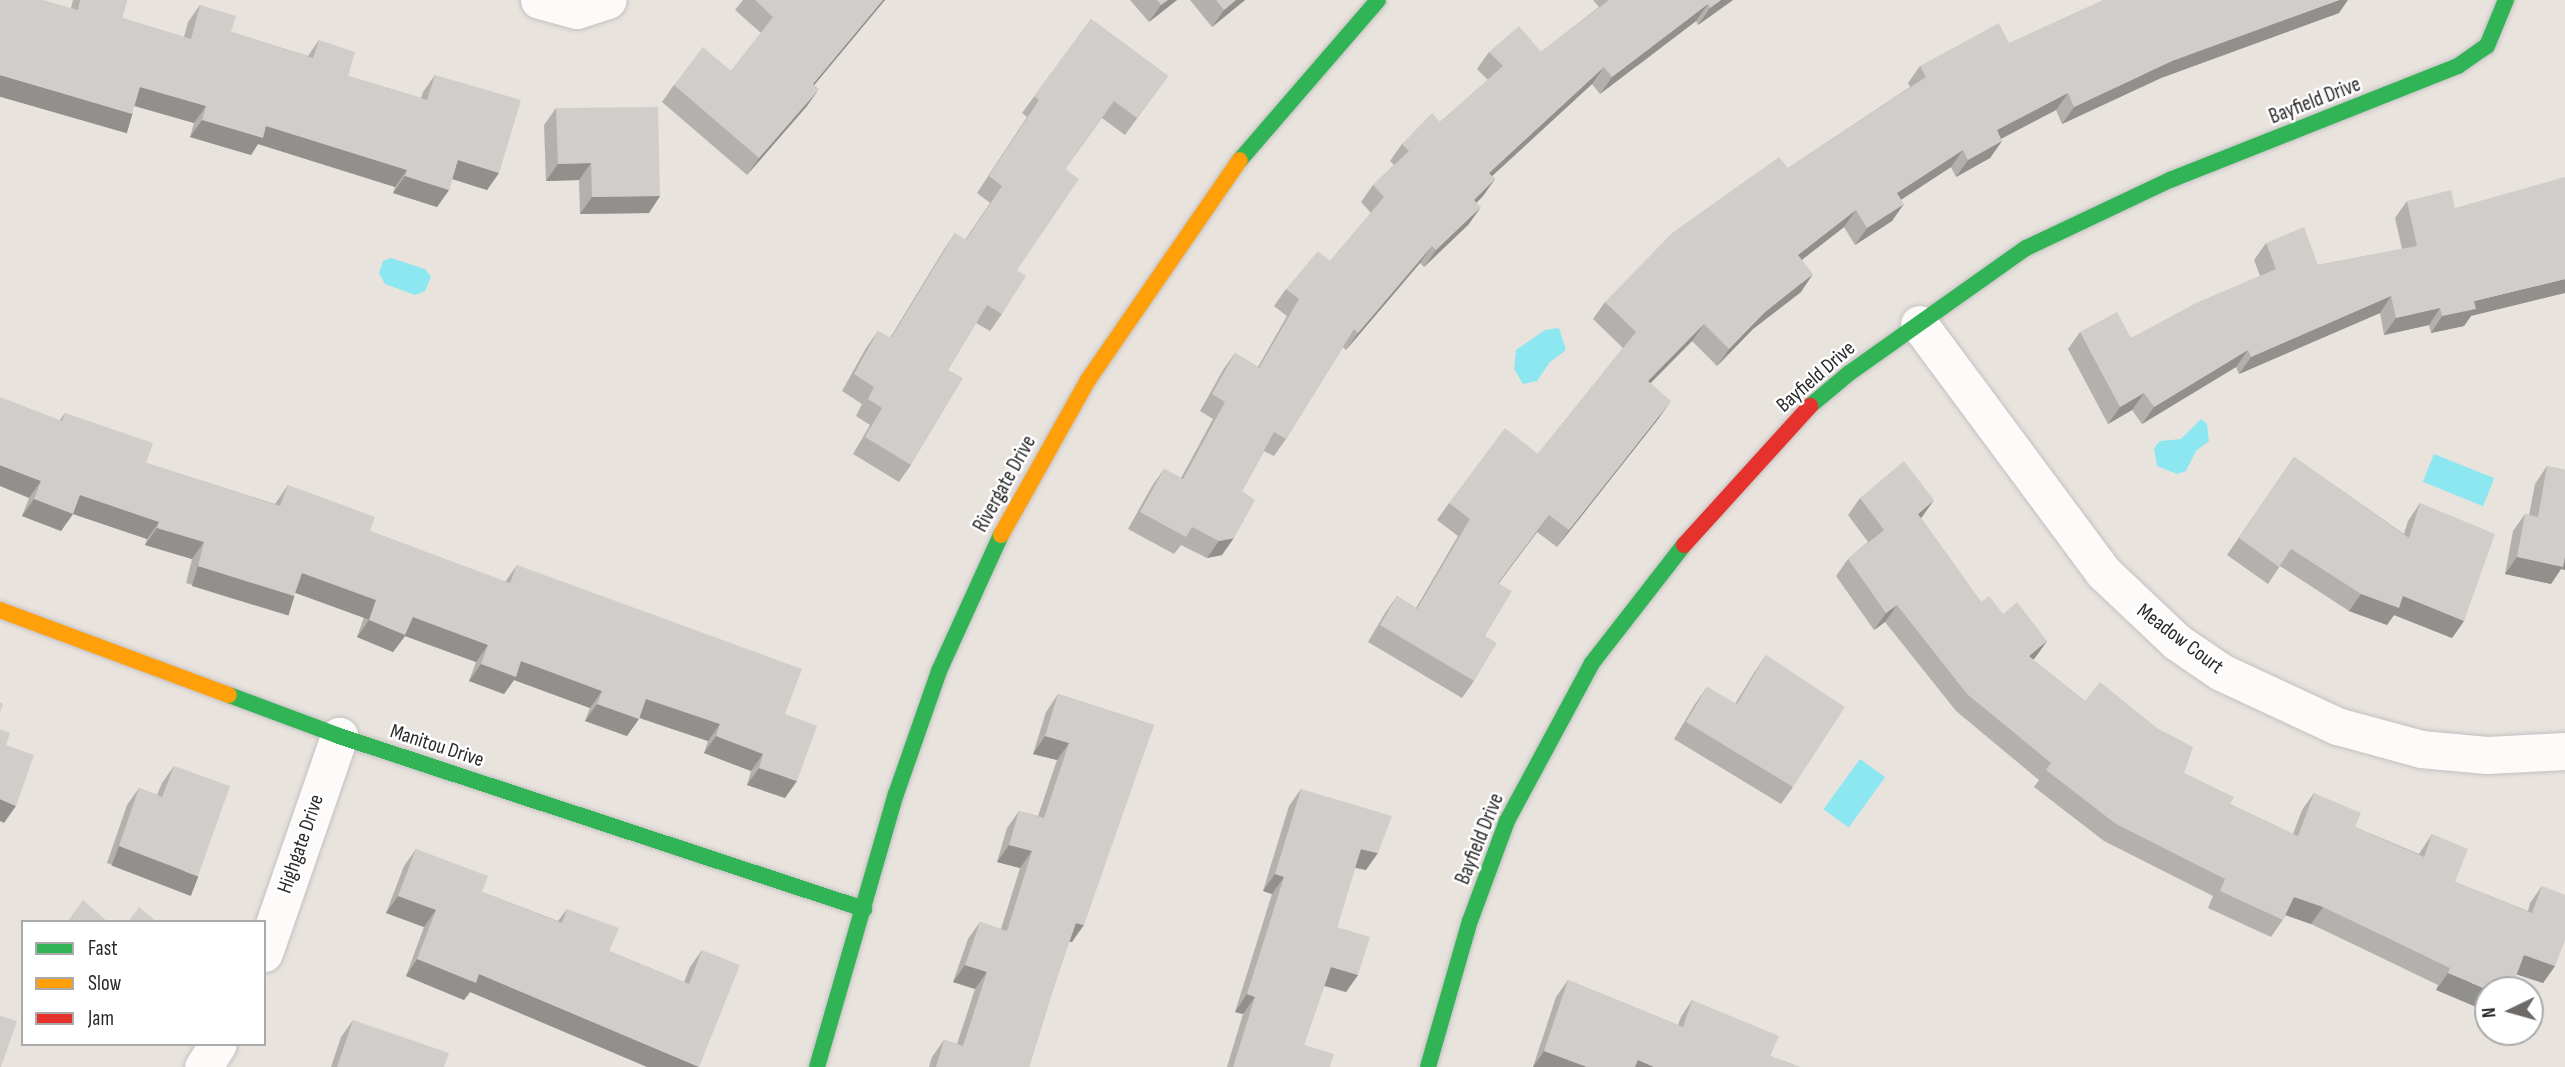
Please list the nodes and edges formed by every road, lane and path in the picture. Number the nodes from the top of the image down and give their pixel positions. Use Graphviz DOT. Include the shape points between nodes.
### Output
graph roads {
  1 [pos="539,0"];
  2 [pos="607,0"];
  3 [pos="1378,0"];
  4 [pos="2506,0"];
  5 [pos="1919,324"];
  6 [pos="0,610"];
  7 [pos="339,736"];
  8 [pos="2565,751"];
  9 [pos="864,909"];
  10 [pos="266,947"];
  11 [pos="217,1046"];
  12 [pos="203,1067"];
  13 [pos="817,1067"];
  14 [pos="1429,1067"];
  1 -- 2 [label="street" via="578,10"];
  3 -- 9 [label="street, Rivergate Drive" via="1236,164 1161,268 1067,416 993,548 939,671 896,794"];
  4 -- 5 [label="street, Bayfield Drive" via="2487,46 2458,66 2102,208 2026,248"];
  5 -- 8 [label="street, Meadow Court" via="2103,572 2177,642 2221,672 2337,726 2421,749 2487,755"];
  5 -- 14 [label="street, Bayfield Drive" via="1848,374 1757,460 1693,533 1592,663 1507,821 1470,921"];
  6 -- 7 [label="street, Manitou Drive"];
  7 -- 9 [label="street, Manitou Drive"];
  7 -- 10 [label="street, Highgate Drive"];
  9 -- 13 [label="street, Rivergate Drive"];
  11 -- 12 [label="street"];
}
